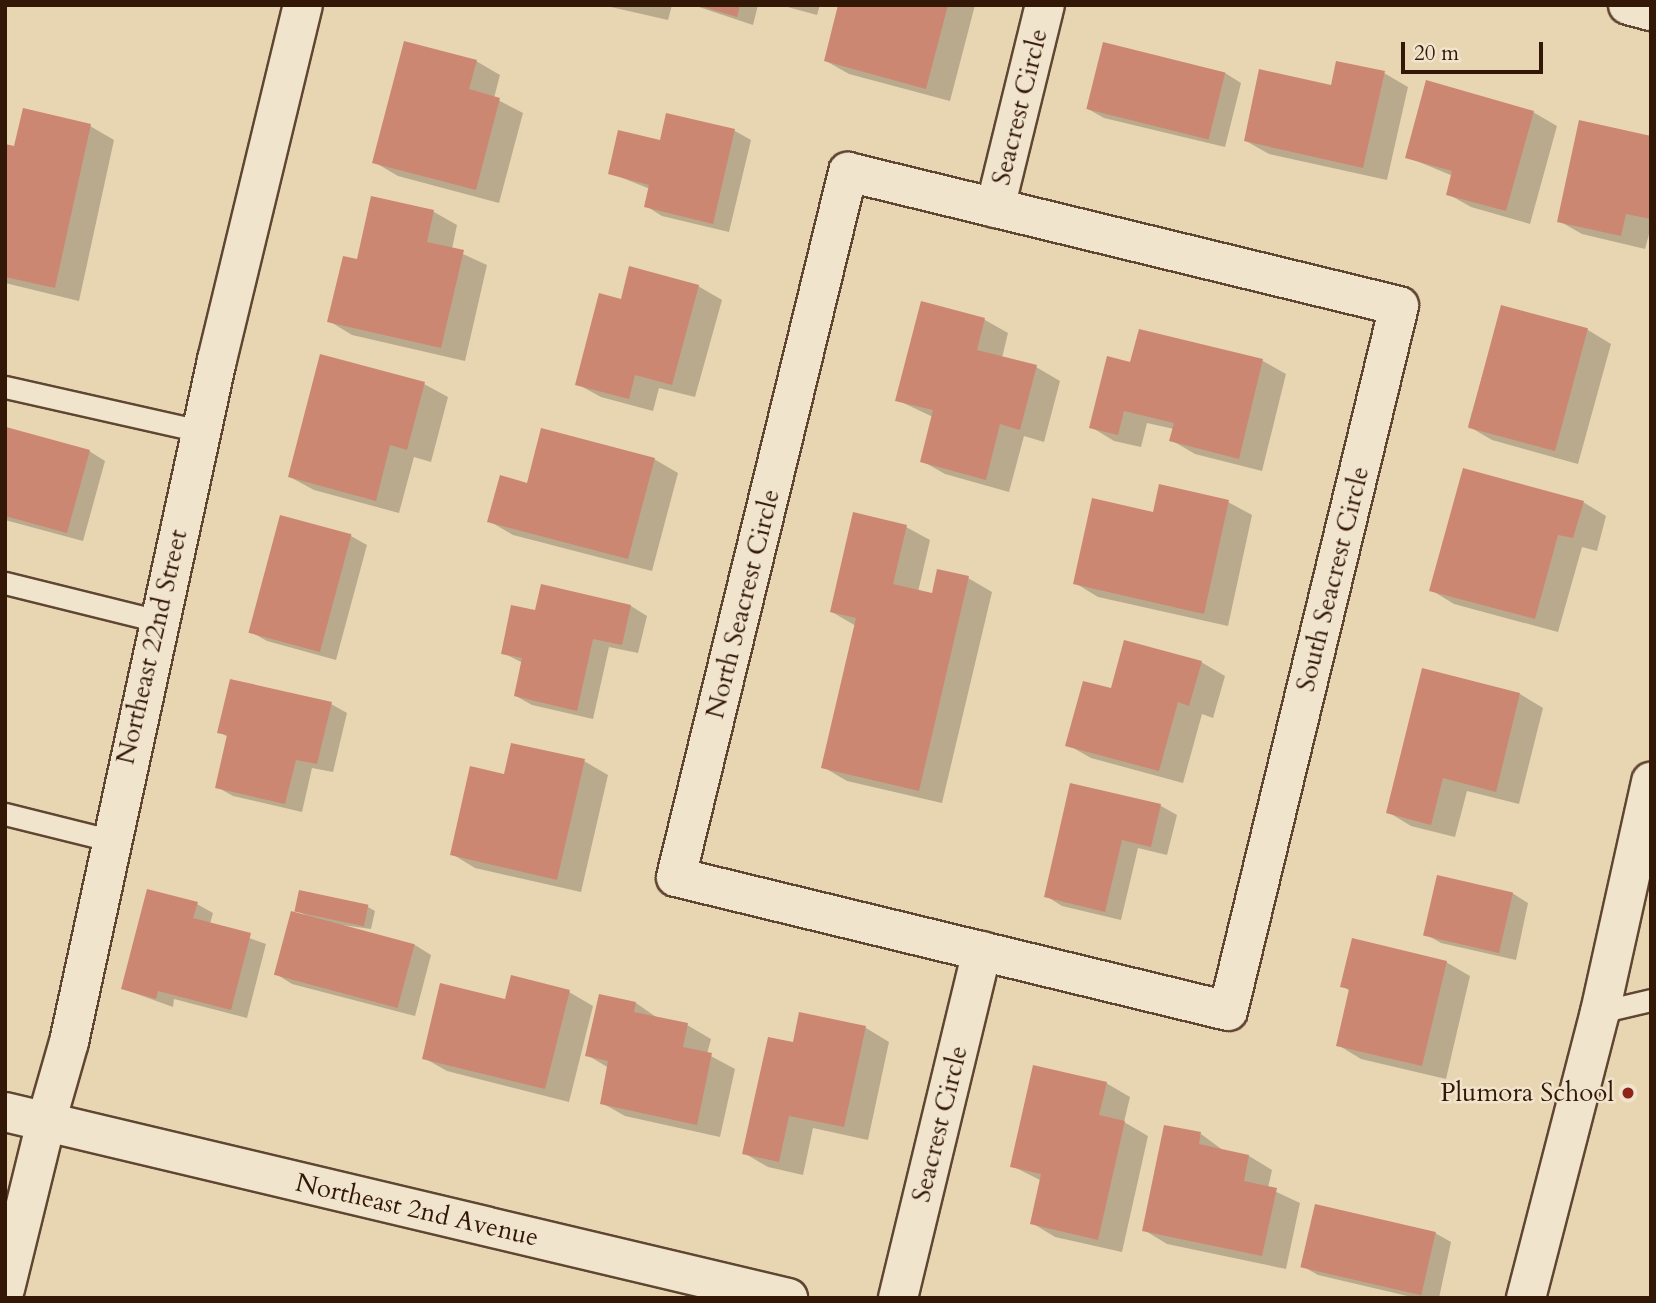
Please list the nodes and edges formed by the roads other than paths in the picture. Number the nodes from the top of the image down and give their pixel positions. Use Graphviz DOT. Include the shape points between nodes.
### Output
graph roads {
  1 [pos="303,5"];
  2 [pos="1045,5"];
  3 [pos="1628,5"];
  4 [pos="1651,11"];
  5 [pos="995,208"];
  6 [pos="5,387"];
  7 [pos="201,431"];
  8 [pos="5,583"];
  9 [pos="158,621"];
  10 [pos="1651,782"];
  11 [pos="5,814"];
  12 [pos="109,840"];
  13 [pos="982,951"];
  14 [pos="1651,1000"];
  15 [pos="1600,1012"];
  16 [pos="5,1112"];
  17 [pos="46,1122"];
  18 [pos="5,1289"];
  19 [pos="732,1291"];
  20 [pos="788,1298"];
  21 [pos="898,1298"];
  22 [pos="1526,1298"];
  1 -- 7 [label="street, Northeast 22nd Street"];
  2 -- 5 [label="street, Seacrest Circle"];
  3 -- 4 [label="street"];
  5 -- 13 [label="street, North Seacrest Circle" via="848,172 676,877"];
  5 -- 13 [label="street, South Seacrest Circle" via="1399,306 1228,1011"];
  6 -- 7 [label="lane"];
  7 -- 9 [label="street, Northeast 22nd Street"];
  8 -- 9 [label="lane"];
  9 -- 12 [label="street, Northeast 22nd Street"];
  10 -- 15 [label="street"];
  11 -- 12 [label="lane"];
  12 -- 17 [label="street, Northeast 22nd Street" via="69,1042"];
  13 -- 21 [label="street, Seacrest Circle"];
  14 -- 15 [label="lane"];
  15 -- 22 [label="street"];
  16 -- 17 [label="street, Northeast 2nd Avenue"];
  17 -- 18 [label="street, Northeast 22nd Street"];
  17 -- 19 [label="street, Northeast 2nd Avenue"];
  19 -- 20 [label="street, Northeast 2nd Avenue"];
}
